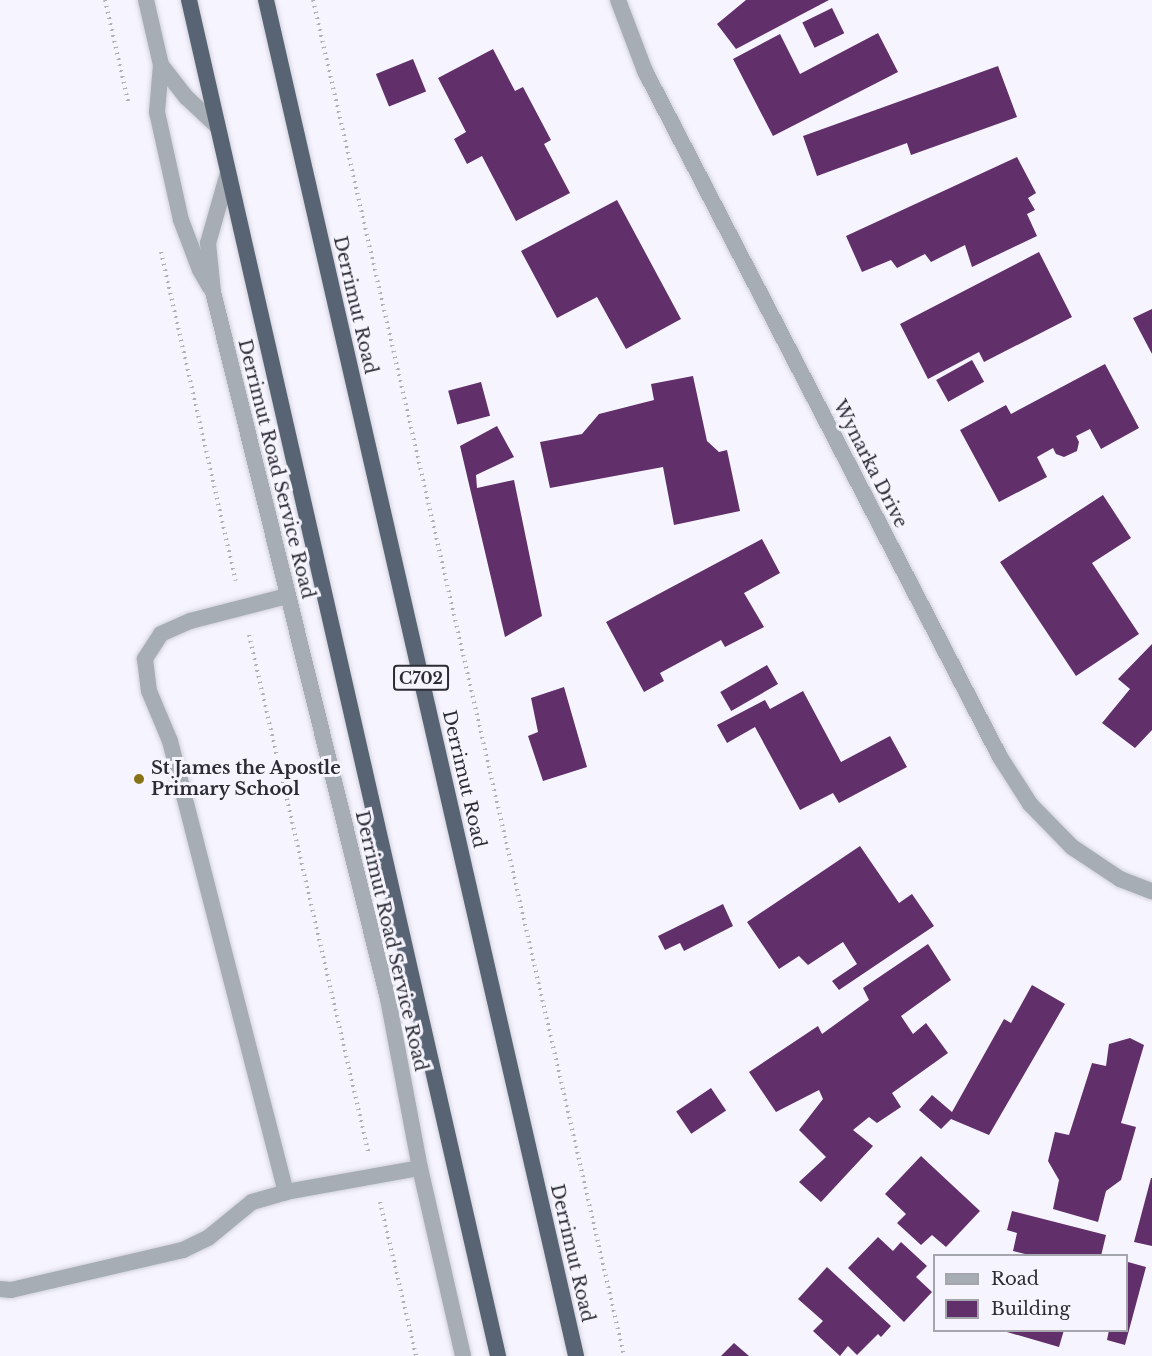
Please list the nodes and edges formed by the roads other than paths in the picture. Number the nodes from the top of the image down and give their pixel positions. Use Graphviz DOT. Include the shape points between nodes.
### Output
graph roads {
  1 [pos="146,0"];
  2 [pos="189,0"];
  3 [pos="266,0"];
  4 [pos="618,0"];
  5 [pos="161,65"];
  6 [pos="217,126"];
  7 [pos="228,173"];
  8 [pos="213,292"];
  9 [pos="287,596"];
  10 [pos="1152,891"];
  11 [pos="420,1168"];
  12 [pos="286,1192"];
  13 [pos="0,1289"];
  14 [pos="463,1356"];
  15 [pos="498,1356"];
  16 [pos="576,1356"];
  1 -- 5 [label="street, Derrimut Road Service Road"];
  2 -- 6 [label="highway"];
  3 -- 16 [label="highway, Derrimut Road / C702"];
  4 -- 10 [label="street, Wynarka Drive" via="645,71 1000,758 1030,804 1072,847 1120,879"];
  5 -- 6 [label="street, Derrimut Road Service Road" via="186,97"];
  5 -- 8 [label="street, Derrimut Road Service Road" via="157,112 181,220"];
  6 -- 7 [label="highway"];
  7 -- 8 [label="street, Derrimut Road Service Road" via="208,243"];
  7 -- 15 [label="highway"];
  8 -- 9 [label="street, Derrimut Road Service Road"];
  9 -- 11 [label="street, Derrimut Road Service Road" via="388,999"];
  9 -- 12 [label="street" via="190,621 161,634 145,659 149,691 170,741"];
  11 -- 12 [label="street"];
  11 -- 14 [label="street, Derrimut Road Service Road"];
  12 -- 13 [label="street" via="252,1202 208,1238 183,1250 11,1290"];
}
